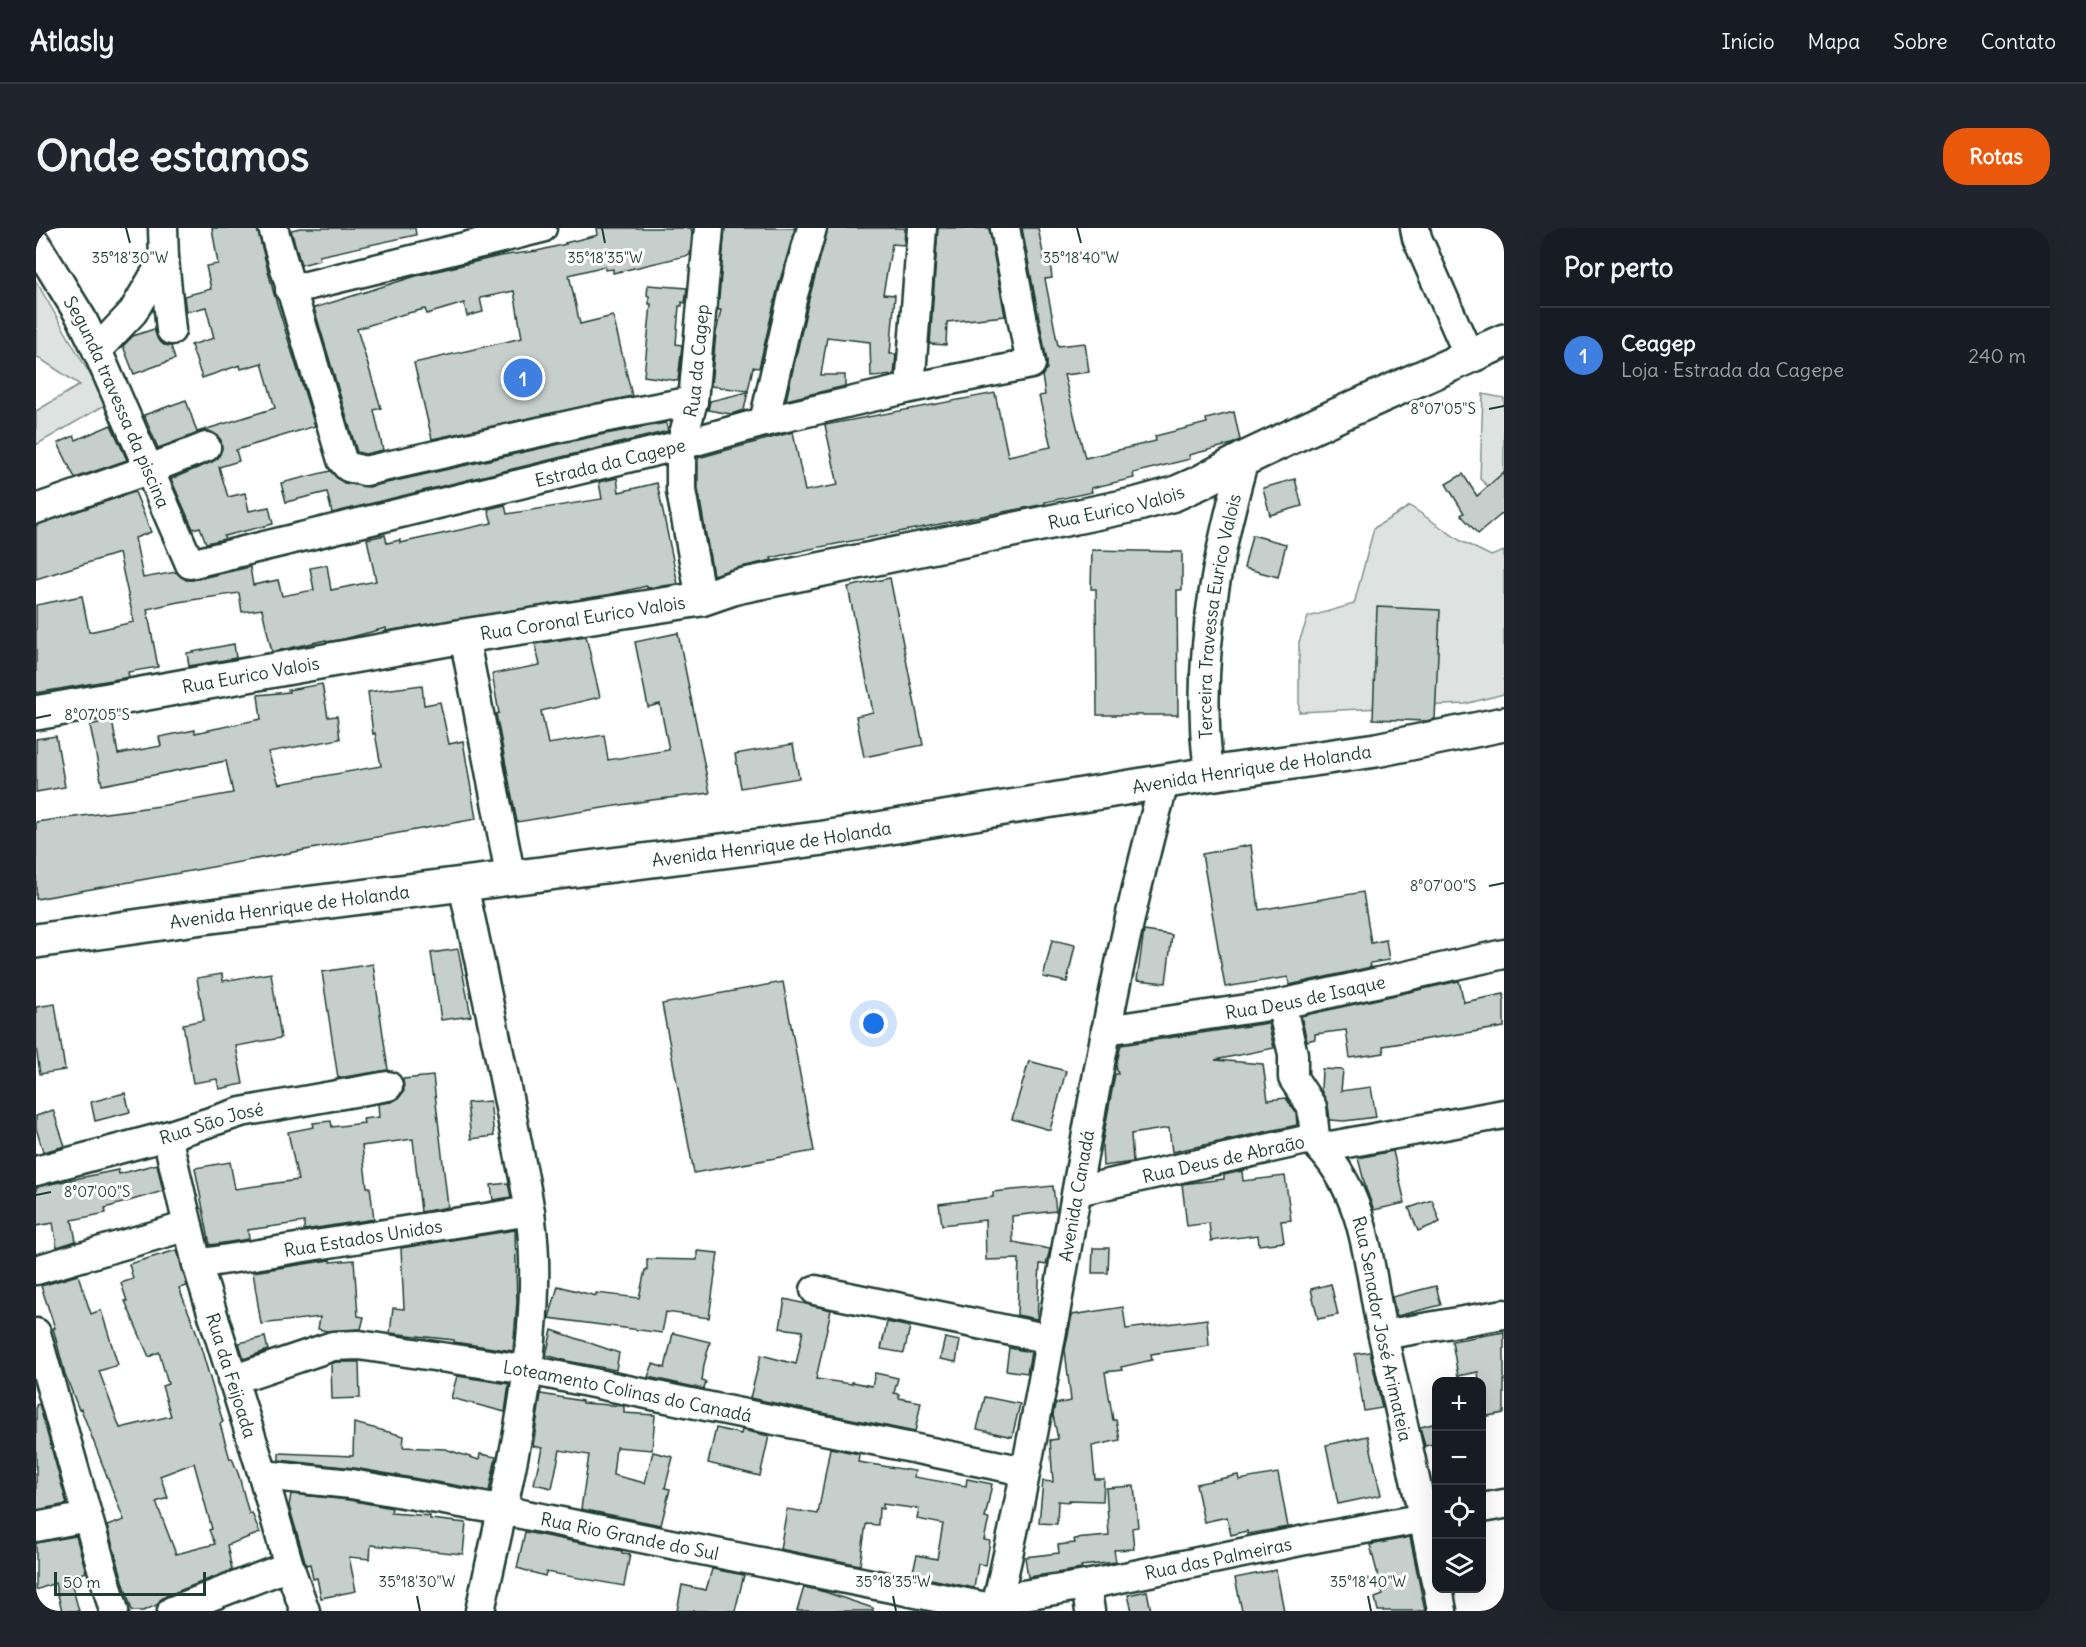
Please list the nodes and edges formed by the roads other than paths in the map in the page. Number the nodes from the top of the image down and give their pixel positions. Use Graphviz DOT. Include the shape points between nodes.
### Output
graph roads {
  1 [pos="163,228"];
  2 [pos="273,228"];
  3 [pos="542,228"];
  4 [pos="709,228"];
  5 [pos="812,228"];
  6 [pos="922,228"];
  7 [pos="1005,228"];
  8 [pos="1415,228"];
  9 [pos="36,244"];
  10 [pos="164,259"];
  11 [pos="290,290"];
  12 [pos="171,330"];
  13 [pos="1504,341"];
  14 [pos="98,350"];
  15 [pos="1469,356"];
  16 [pos="910,388"];
  17 [pos="693,401"];
  18 [pos="764,422"];
  19 [pos="681,445"];
  20 [pos="206,447"];
  21 [pos="1244,459"];
  22 [pos="150,469"];
  23 [pos="36,509"];
  24 [pos="190,564"];
  25 [pos="700,599"];
  26 [pos="464,636"];
  27 [pos="36,713"];
  28 [pos="1504,724"];
  29 [pos="1209,774"];
  30 [pos="1164,783"];
  31 [pos="511,879"];
  32 [pos="464,885"];
  33 [pos="36,941"];
  34 [pos="1504,954"];
  35 [pos="1281,1004"];
  36 [pos="1106,1030"];
  37 [pos="388,1086"];
  38 [pos="1504,1114"];
  39 [pos="167,1136"];
  40 [pos="1317,1143"];
  41 [pos="36,1171"];
  42 [pos="1077,1191"];
  43 [pos="530,1211"];
  44 [pos="188,1226"];
  45 [pos="197,1264"];
  46 [pos="36,1270"];
  47 [pos="815,1290"];
  48 [pos="1504,1314"];
  49 [pos="1383,1335"];
  50 [pos="1050,1340"];
  51 [pos="37,1346"];
  52 [pos="529,1370"];
  53 [pos="232,1380"];
  54 [pos="1025,1471"];
  55 [pos="263,1475"];
  56 [pos="1504,1504"];
  57 [pos="1486,1507"];
  58 [pos="501,1510"];
  59 [pos="87,1517"];
  60 [pos="1430,1517"];
  61 [pos="36,1527"];
  62 [pos="1432,1539"];
  63 [pos="289,1566"];
  64 [pos="1439,1593"];
  65 [pos="1088,1598"];
  66 [pos="996,1606"];
  67 [pos="114,1611"];
  68 [pos="172,1611"];
  69 [pos="305,1611"];
  70 [pos="480,1611"];
  71 [pos="1442,1611"];
  1 -- 10 [label="street"];
  2 -- 11 [label="street"];
  3 -- 11 [label="street"];
  4 -- 17 [label="street, Rua da Cagep"];
  5 -- 18 [label="street"];
  6 -- 16 [label="street"];
  7 -- 16 [label="street, Estrada da Cagepe" via="1031,364"];
  8 -- 15 [label="street"];
  9 -- 14 [label="street, Segunda travessa da piscina"];
  10 -- 12 [label="street"];
  10 -- 14 [label="street" via="133,312"];
  11 -- 17 [label="street" via="342,460 357,471"];
  13 -- 15 [label="main road, Rua Eurico Valois"];
  14 -- 22 [label="street, Segunda travessa da piscina"];
  15 -- 21 [label="main road, Rua Eurico Valois"];
  16 -- 18 [label="street, Estrada da Cagepe"];
  17 -- 19 [label="street, Rua da Cagep"];
  18 -- 19 [label="street, Estrada da Cagepe"];
  19 -- 24 [label="street, Estrada da Cagepe"];
  19 -- 25 [label="street, Rua da Cagep" via="681,491"];
  20 -- 22 [label="street"];
  21 -- 25 [label="main road, Rua Eurico Valois" via="1174,494 1138,504 736,588"];
  21 -- 29 [label="street, Terceira Travessa Eurico Valois" via="1230,510 1208,633 1204,723"];
  22 -- 23 [label="street"];
  22 -- 24 [label="street, Segunda travessa da piscina"];
  25 -- 26 [label="main road, Rua Coronal Eurico Valois"];
  26 -- 27 [label="main road, Rua Eurico Valois"];
  26 -- 31 [label="street"];
  28 -- 29 [label="main road, Avenida Henrique de Holanda" via="1376,750"];
  29 -- 30 [label="main road, Avenida Henrique de Holanda"];
  30 -- 31 [label="main road, Avenida Henrique de Holanda" via="824,838"];
  30 -- 36 [label="street, Avenida Canadá"];
  31 -- 32 [label="main road, Avenida Henrique de Holanda"];
  32 -- 33 [label="main road, Avenida Henrique de Holanda"];
  32 -- 43 [label="street"];
  34 -- 35 [label="street, Rua Deus de Isaque"];
  35 -- 36 [label="street, Rua Deus de Isaque"];
  35 -- 40 [label="street" via="1293,1054 1293,1078 1312,1107"];
  36 -- 42 [label="street, Avenida Canadá"];
  37 -- 39 [label="street, Rua São José" via="241,1112"];
  38 -- 40 [label="street, Rua Deus de Abraão"];
  39 -- 41 [label="street, Rua São José"];
  39 -- 44 [label="street, Rua da Feijoada"];
  40 -- 42 [label="street, Rua Deus de Abraão"];
  40 -- 49 [label="street, Rua Senador José Arimateia" via="1339,1171 1362,1224"];
  42 -- 50 [label="street, Avenida Canadá"];
  43 -- 45 [label="street, Rua Estados Unidos"];
  43 -- 52 [label="street" via="534,1308"];
  44 -- 45 [label="street, Rua da Feijoada"];
  44 -- 46 [label="street"];
  45 -- 53 [label="street, Rua da Feijoada"];
  47 -- 50 [label="street"];
  48 -- 49 [label="street"];
  49 -- 60 [label="street, Rua Senador José Arimateia"];
  50 -- 54 [label="street, Avenida Canadá"];
  51 -- 59 [label="street"];
  52 -- 53 [label="street, Loteamento Colinas do Canadá" via="359,1345 333,1346"];
  52 -- 54 [label="street, Loteamento Colinas do Canadá"];
  52 -- 58 [label="street"];
  53 -- 55 [label="street, Rua da Feijoada"];
  54 -- 66 [label="street, Avenida Canadá"];
  55 -- 58 [label="street, Rua Rio Grande do Sul" via="351,1484"];
  55 -- 63 [label="street, Rua da Feijoada"];
  56 -- 57 [label="street"];
  58 -- 66 [label="street, Rua Rio Grande do Sul"];
  58 -- 70 [label="street"];
  59 -- 61 [label="street"];
  59 -- 67 [label="street"];
  60 -- 62 [label="street, Rua Senador José Arimateia"];
  60 -- 65 [label="street, Rua das Palmeiras" via="1315,1538"];
  63 -- 68 [label="street"];
  63 -- 69 [label="street, Rua da Feijoada"];
  64 -- 71 [label="street"];
  65 -- 66 [label="street, Rua das Palmeiras"];
}
